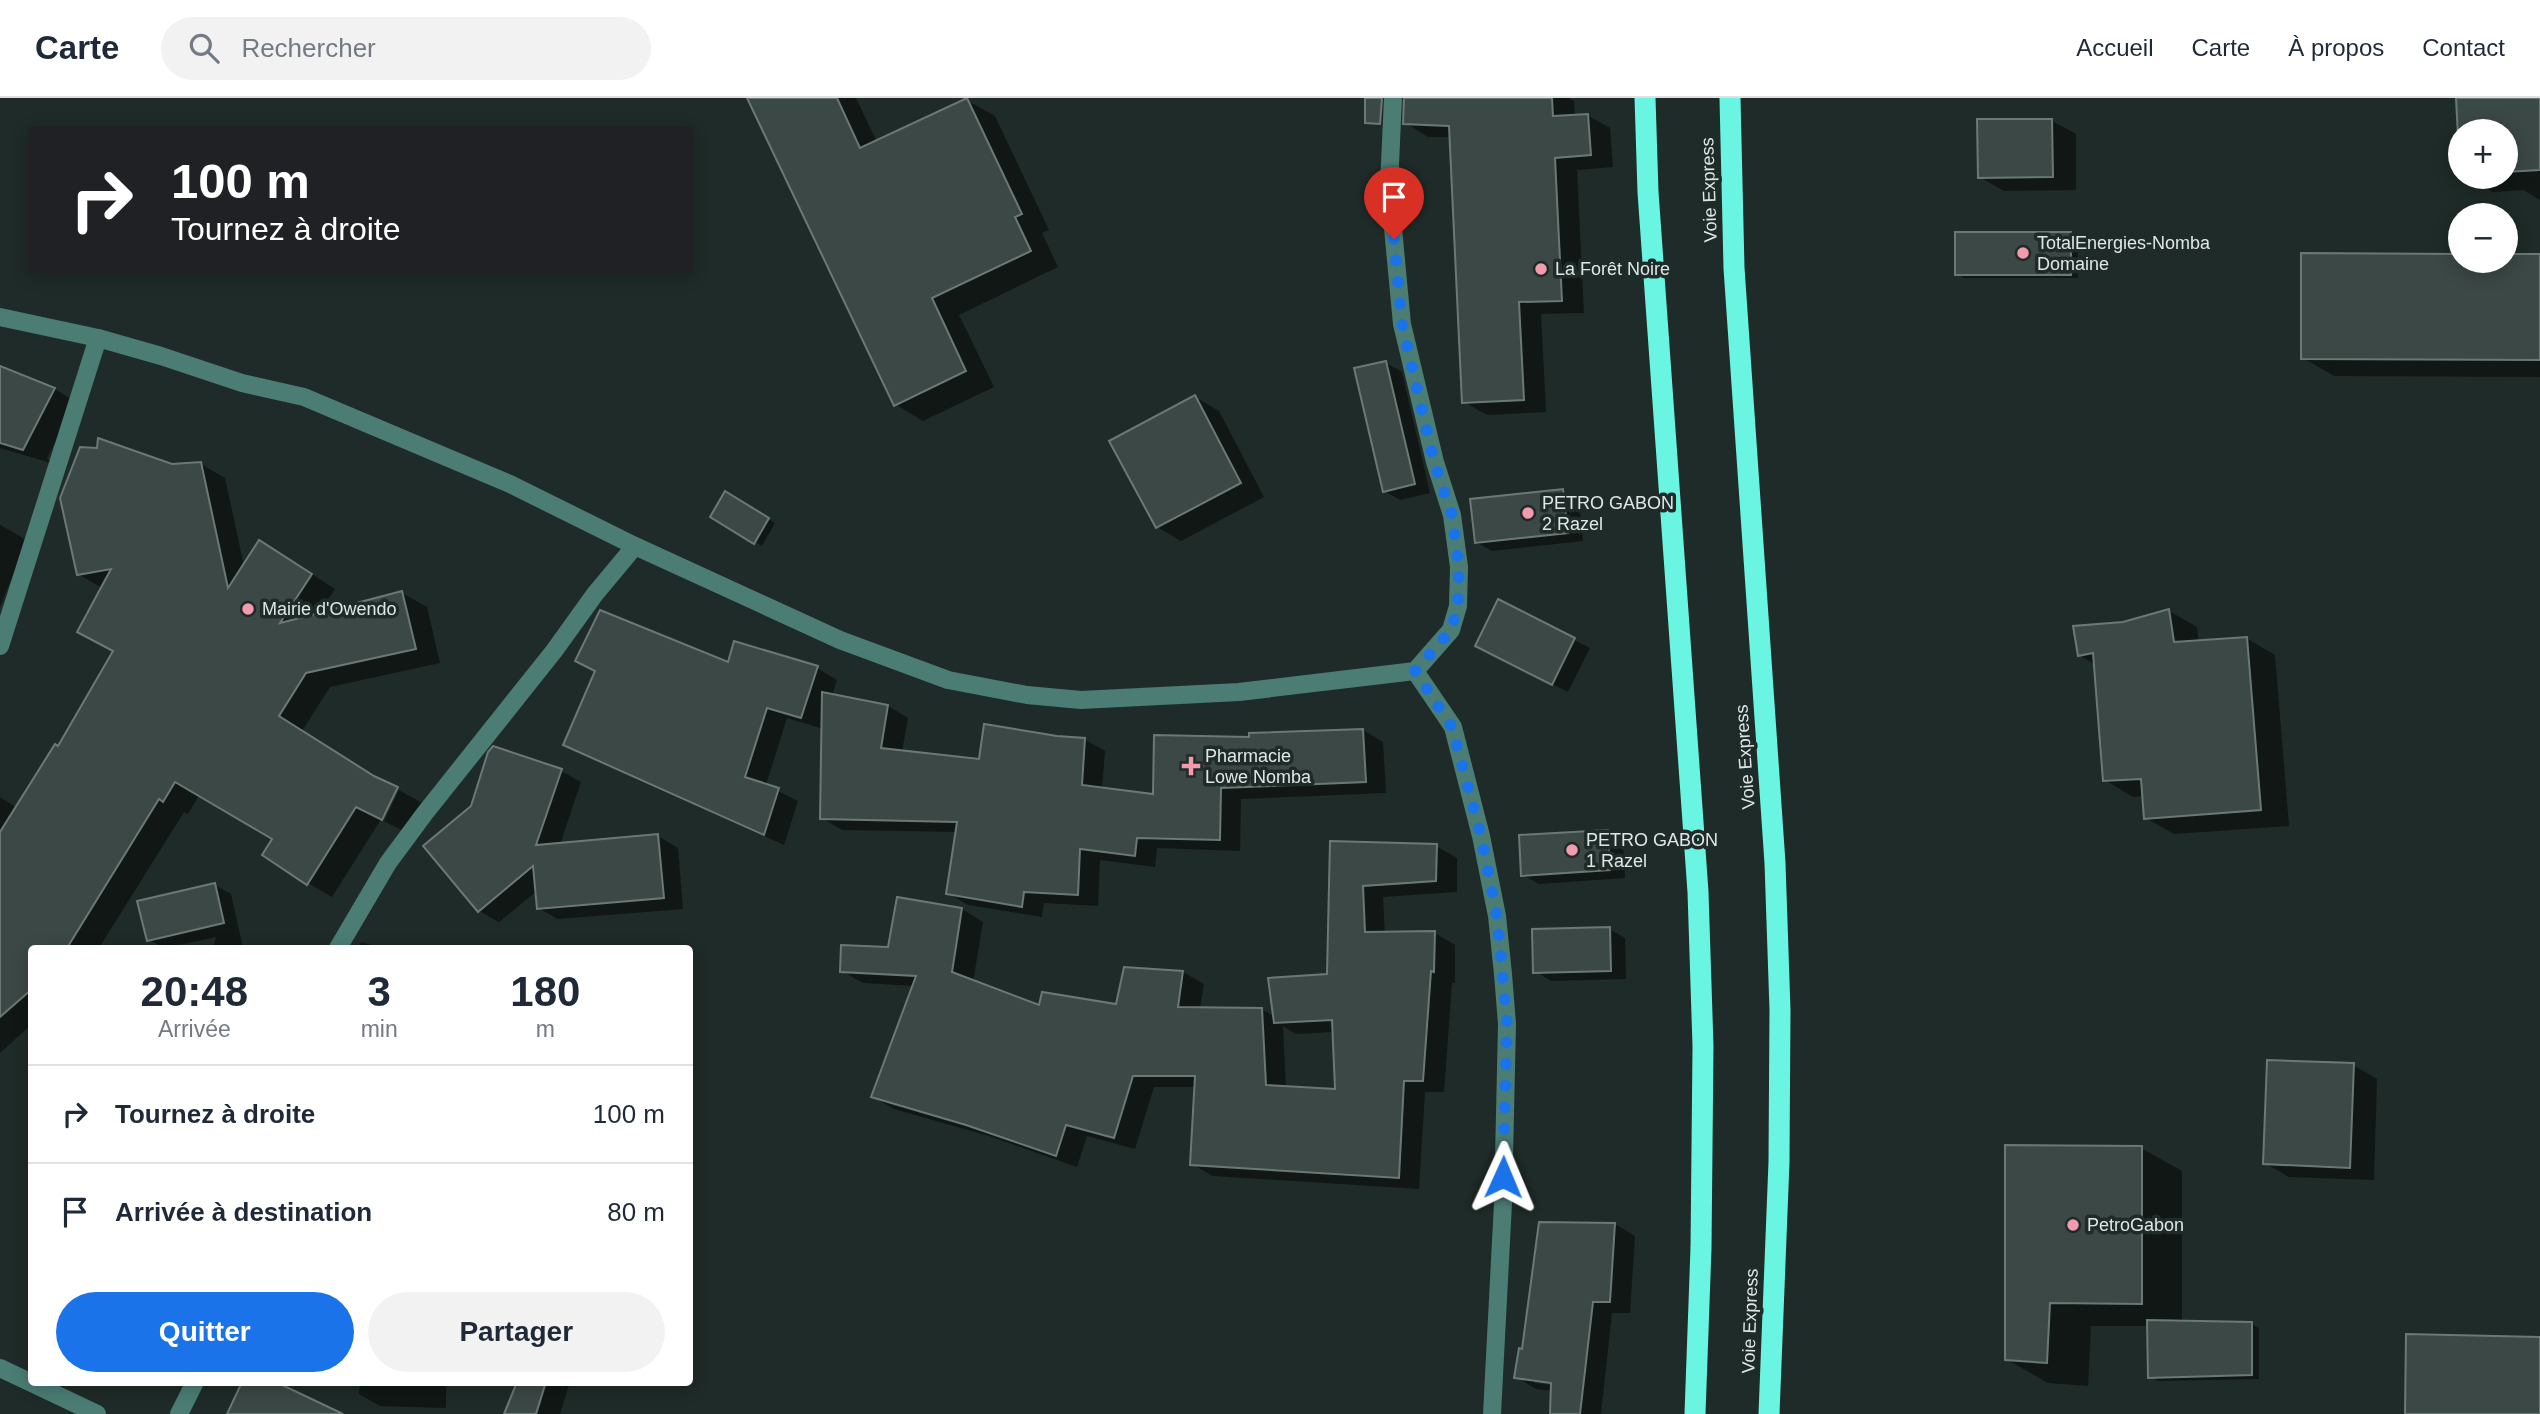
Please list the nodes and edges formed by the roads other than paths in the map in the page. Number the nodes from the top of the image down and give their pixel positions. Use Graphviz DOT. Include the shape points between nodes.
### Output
graph roads {
  1 [pos="1393,98"];
  2 [pos="1645,98"];
  3 [pos="1730,98"];
  4 [pos="0,317"];
  5 [pos="98,338"];
  6 [pos="635,546"];
  7 [pos="0,646"];
  8 [pos="1415,671"];
  9 [pos="340,945"];
  10 [pos="0,1368"];
  11 [pos="28,1381"];
  12 [pos="38,1386"];
  13 [pos="193,1386"];
  14 [pos="97,1414"];
  15 [pos="179,1414"];
  16 [pos="1492,1414"];
  17 [pos="1695,1414"];
  18 [pos="1769,1414"];
  1 -- 8 [label="street" via="1389,186 1402,324 1434,462 1452,515 1459,567 1458,606 1451,630"];
  2 -- 17 [label="highway" via="1698,905 1703,1046"];
  3 -- 18 [label="highway, Voie Express" via="1734,268 1780,996"];
  4 -- 5 [label="street"];
  5 -- 6 [label="street" via="242,383 304,397 510,484"];
  5 -- 7 [label="street"];
  6 -- 8 [label="street" via="840,640 948,680 1027,695 1082,700 1163,698"];
  6 -- 9 [label="street" via="388,863"];
  8 -- 16 [label="street" via="1452,727 1481,836 1500,939 1507,1024"];
  10 -- 11 [label="street"];
  12 -- 14 [label="street"];
  13 -- 15 [label="street"];
}
